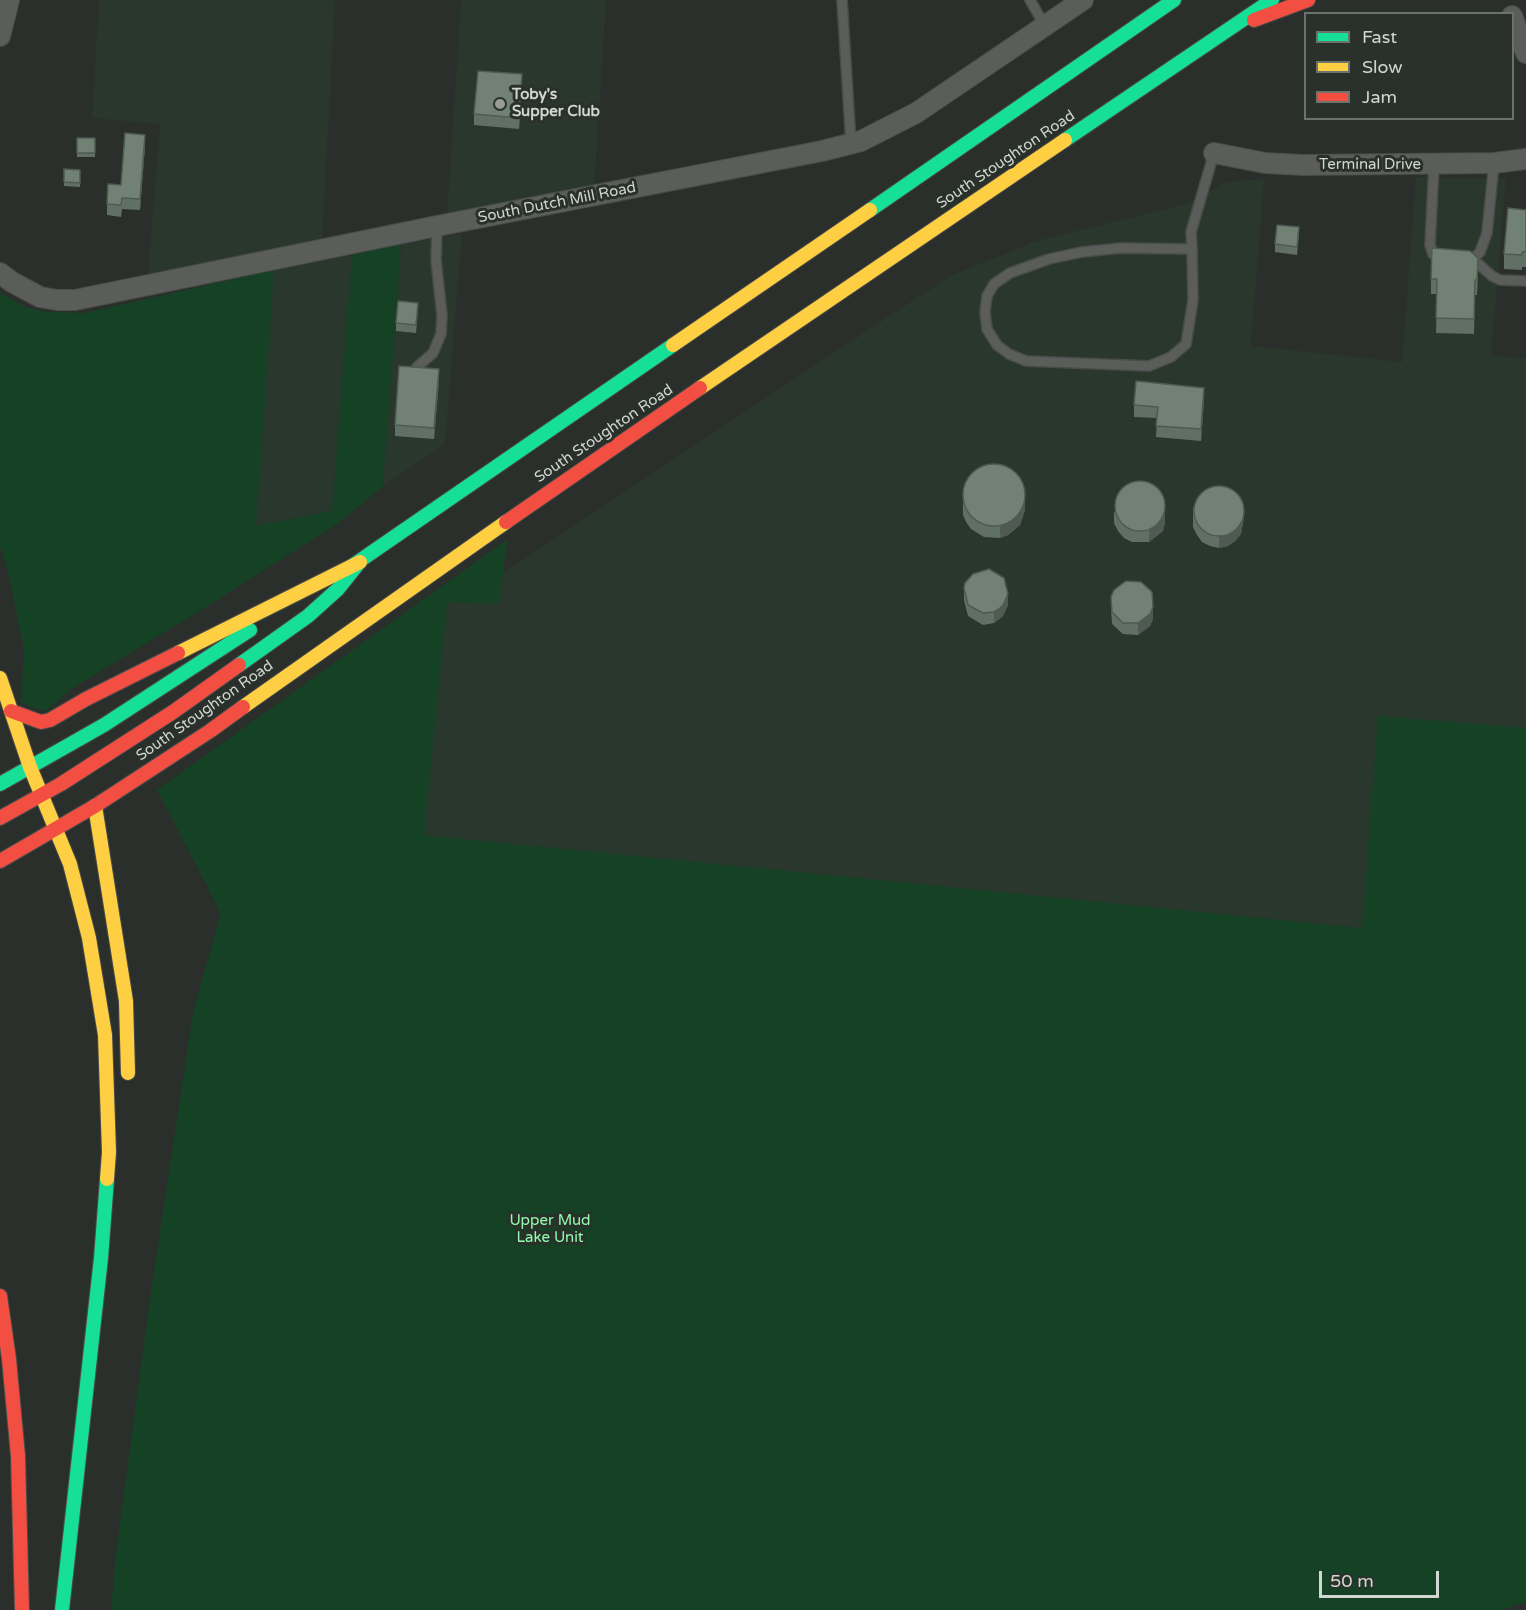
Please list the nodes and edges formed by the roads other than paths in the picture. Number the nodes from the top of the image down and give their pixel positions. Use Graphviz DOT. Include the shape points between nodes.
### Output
graph roads {
  1 [pos="9,0"];
  2 [pos="842,0"];
  3 [pos="1030,0"];
  4 [pos="1083,0"];
  5 [pos="1174,0"];
  6 [pos="1272,0"];
  7 [pos="1308,0"];
  8 [pos="1514,20"];
  9 [pos="1213,22"];
  10 [pos="1045,26"];
  11 [pos="1226,30"];
  12 [pos="0,36"];
  13 [pos="1201,47"];
  14 [pos="1526,53"];
  15 [pos="851,144"];
  16 [pos="1214,153"];
  17 [pos="1526,159"];
  18 [pos="1494,163"];
  19 [pos="1434,165"];
  20 [pos="437,226"];
  21 [pos="1192,249"];
  22 [pos="1451,258"];
  23 [pos="1462,258"];
  24 [pos="1473,259"];
  25 [pos="0,273"];
  26 [pos="1526,281"];
  27 [pos="417,367"];
  28 [pos="360,562"];
  29 [pos="0,678"];
  30 [pos="11,711"];
  31 [pos="30,767"];
  32 [pos="0,784"];
  33 [pos="42,795"];
  34 [pos="95,806"];
  35 [pos="0,818"];
  36 [pos="56,829"];
  37 [pos="0,861"];
  38 [pos="128,1091"];
  39 [pos="123,1163"];
  40 [pos="101,1258"];
  41 [pos="0,1296"];
  42 [pos="22,1610"];
  43 [pos="62,1610"];
  1 -- 12 [label="street"];
  2 -- 15 [label="lane"];
  3 -- 10 [label="lane"];
  4 -- 10 [label="street, South Dutch Mill Road"];
  5 -- 28 [label="main road"];
  6 -- 11 [label="main road"];
  7 -- 11 [label="main road"];
  8 -- 14 [label="street"];
  9 -- 13 [label="main road"];
  10 -- 15 [label="street, South Dutch Mill Road" via="916,113"];
  11 -- 13 [label="main road, South Stoughton Road"];
  13 -- 34 [label="main road, South Stoughton Road" via="586,465 210,731"];
  15 -- 20 [label="street, South Dutch Mill Road"];
  16 -- 19 [label="street, Terminal Drive" via="1265,163"];
  16 -- 21 [label="lane" via="1191,232"];
  17 -- 18 [label="street, Terminal Drive"];
  18 -- 19 [label="street, Terminal Drive"];
  18 -- 24 [label="lane" via="1487,233"];
  19 -- 22 [label="lane" via="1430,245 1433,254"];
  20 -- 25 [label="street, South Dutch Mill Road" via="75,300 40,297"];
  20 -- 27 [label="lane" via="441,334 433,352"];
  21 -- 21 [label="lane" via="1193,300 1186,344 1149,366 1026,361 997,345 987,329 987,296 994,284 1010,273 1082,252"];
  23 -- 24 [label="lane"];
  24 -- 26 [label="lane" via="1500,280"];
  28 -- 30 [label="main road" via="50,720 41,722"];
  28 -- 31 [label="main road" via="104,725"];
  28 -- 33 [label="main road" via="338,589 289,630 173,712"];
  29 -- 30 [label="main road"];
  30 -- 31 [label="main road"];
  31 -- 32 [label="main road"];
  31 -- 33 [label="main road"];
  33 -- 35 [label="main road"];
  33 -- 36 [label="main road"];
  34 -- 36 [label="main road, South Stoughton Road"];
  34 -- 38 [label="main road" via="126,1001"];
  36 -- 37 [label="main road, South Stoughton Road"];
  36 -- 40 [label="main road" via="70,864 89,938 105,1035 109,1152"];
  39 -- 40 [label="main road"];
  40 -- 43 [label="main road"];
  41 -- 42 [label="main road" via="18,1456"];
}
